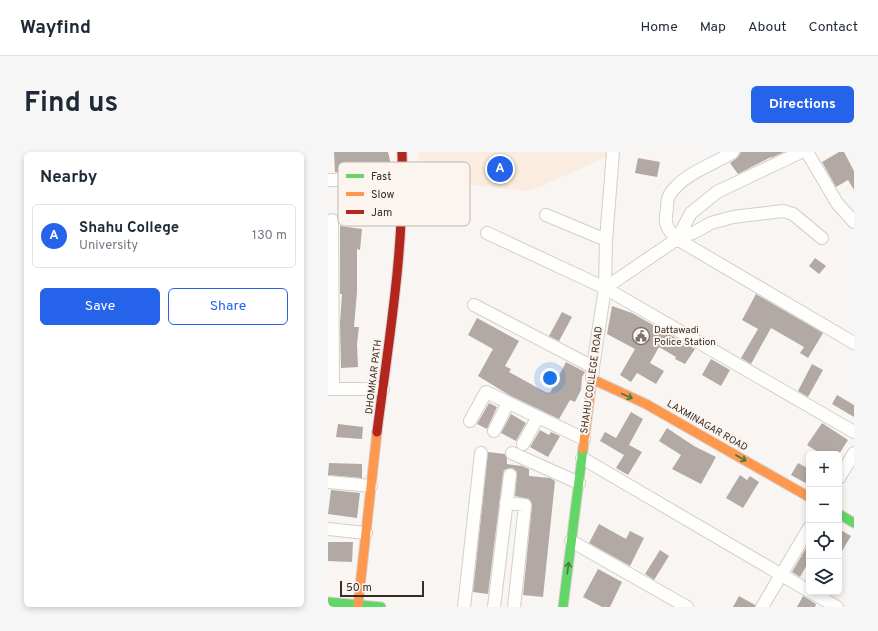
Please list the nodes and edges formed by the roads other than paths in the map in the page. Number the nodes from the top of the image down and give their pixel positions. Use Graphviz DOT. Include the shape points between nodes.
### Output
graph roads {
  1 [pos="402,152"];
  2 [pos="614,152"];
  3 [pos="733,152"];
  4 [pos="801,152"];
  5 [pos="807,152"];
  6 [pos="402,162"];
  7 [pos="328,180"];
  8 [pos="338,180"];
  9 [pos="546,215"];
  10 [pos="332,220"];
  11 [pos="854,222"];
  12 [pos="402,226"];
  13 [pos="487,233"];
  14 [pos="822,238"];
  15 [pos="677,239"];
  16 [pos="606,240"];
  17 [pos="330,254"];
  18 [pos="605,288"];
  19 [pos="474,305"];
  20 [pos="854,343"];
  21 [pos="593,367"];
  22 [pos="592,379"];
  23 [pos="331,389"];
  24 [pos="383,389"];
  25 [pos="508,403"];
  26 [pos="538,417"];
  27 [pos="470,421"];
  28 [pos="494,432"];
  29 [pos="854,432"];
  30 [pos="584,439"];
  31 [pos="523,444"];
  32 [pos="481,453"];
  33 [pos="512,453"];
  34 [pos="854,453"];
  35 [pos="582,458"];
  36 [pos="842,473"];
  37 [pos="510,475"];
  38 [pos="328,482"];
  39 [pos="579,483"];
  40 [pos="371,486"];
  41 [pos="806,495"];
  42 [pos="506,503"];
  43 [pos="842,516"];
  44 [pos="854,523"];
  45 [pos="328,529"];
  46 [pos="366,533"];
  47 [pos="806,533"];
  48 [pos="572,541"];
  49 [pos="781,575"];
  50 [pos="806,589"];
  51 [pos="817,595"];
  52 [pos="328,602"];
  53 [pos="358,605"];
  54 [pos="381,607"];
  55 [pos="464,607"];
  56 [pos="494,607"];
  57 [pos="514,607"];
  58 [pos="563,607"];
  59 [pos="687,607"];
  60 [pos="762,607"];
  61 [pos="837,607"];
  1 -- 6 [label="street, DHOMKAR PATH"];
  2 -- 16 [label="street, SHAHU COLLEGE ROAD"];
  3 -- 15 [label="street" via="695,172 669,195 665,220 668,229"];
  4 -- 15 [label="street" via="717,192 691,213"];
  5 -- 11 [label="street" via="838,203"];
  7 -- 8 [label="street"];
  9 -- 16 [label="street"];
  10 -- 17 [label="street"];
  12 -- 24 [label="street, DHOMKAR PATH"];
  13 -- 18 [label="street"];
  14 -- 15 [label="street" via="793,214 783,211 733,217 710,223"];
  15 -- 18 [label="street"];
  15 -- 20 [label="street"];
  16 -- 18 [label="street, SHAHU COLLEGE ROAD"];
  17 -- 23 [label="street"];
  18 -- 21 [label="street, SHAHU COLLEGE ROAD"];
  18 -- 29 [label="street"];
  19 -- 21 [label="street"];
  21 -- 22 [label="street, SHAHU COLLEGE ROAD"];
  22 -- 30 [label="street, SHAHU COLLEGE ROAD"];
  22 -- 41 [label="street, LAXMINAGAR ROAD, one-way" via="646,404"];
  23 -- 24 [label="street"];
  24 -- 40 [label="street, DHOMKAR PATH"];
  25 -- 26 [label="street"];
  25 -- 27 [label="street" via="486,392"];
  25 -- 28 [label="street"];
  26 -- 30 [label="street"];
  26 -- 31 [label="street"];
  30 -- 35 [label="street, SHAHU COLLEGE ROAD"];
  32 -- 55 [label="street"];
  33 -- 39 [label="street"];
  34 -- 36 [label="street"];
  35 -- 39 [label="street, SHAHU COLLEGE ROAD"];
  35 -- 49 [label="street"];
  37 -- 42 [label="street"];
  38 -- 40 [label="street"];
  39 -- 48 [label="street, SHAHU COLLEGE ROAD"];
  40 -- 46 [label="street, DHOMKAR PATH"];
  42 -- 56 [label="street"];
  42 -- 57 [label="street" via="525,505"];
  43 -- 44 [label="street"];
  45 -- 46 [label="street"];
  46 -- 53 [label="street, DHOMKAR PATH"];
  47 -- 49 [label="street"];
  58 -- 48 [label="street, SHAHU COLLEGE ROAD, one-way"];
  48 -- 59 [label="street"];
  49 -- 50 [label="street"];
  49 -- 60 [label="street"];
  51 -- 61 [label="street"];
  52 -- 53 [label="street"];
  53 -- 54 [label="street"];
}
